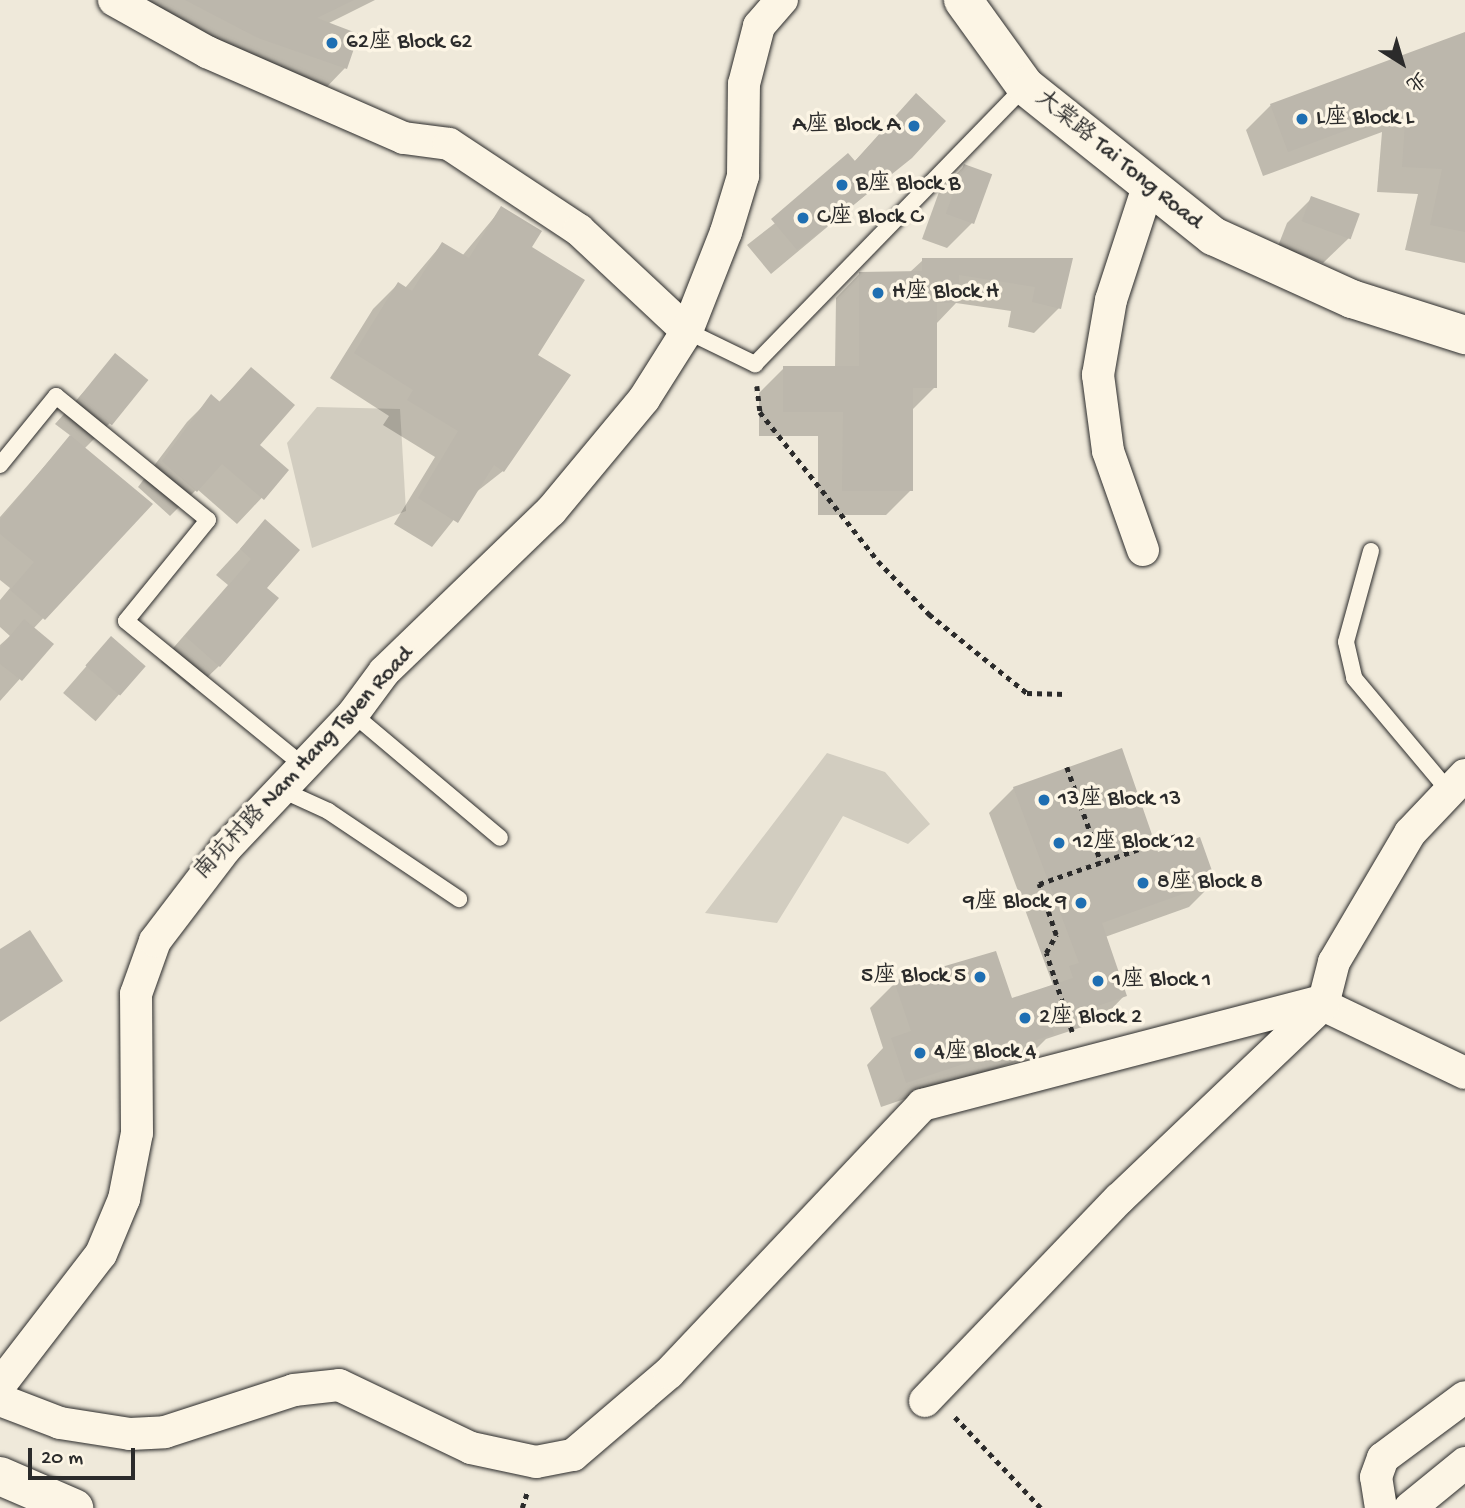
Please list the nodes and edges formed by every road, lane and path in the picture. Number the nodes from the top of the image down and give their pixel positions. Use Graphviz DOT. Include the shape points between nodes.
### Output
graph roads {
  1 [pos="114,0"];
  2 [pos="782,0"];
  3 [pos="963,0"];
  4 [pos="1026,86"];
  5 [pos="1147,190"];
  6 [pos="687,331"];
  7 [pos="1465,335"];
  8 [pos="755,364"];
  9 [pos="0,465"];
  10 [pos="1143,550"];
  11 [pos="1371,551"];
  12 [pos="1067,694"];
  13 [pos="353,714"];
  14 [pos="304,766"];
  15 [pos="1067,767"];
  16 [pos="1456,782"];
  17 [pos="282,790"];
  18 [pos="1176,836"];
  19 [pos="500,838"];
  20 [pos="1101,862"];
  21 [pos="458,898"];
  22 [pos="1322,1003"];
  23 [pos="1082,1063"];
  24 [pos="1465,1073"];
  25 [pos="0,1385"];
  26 [pos="1465,1397"];
  27 [pos="0,1401"];
  28 [pos="925,1401"];
  29 [pos="1465,1463"];
  30 [pos="0,1476"];
  31 [pos="74,1508"];
  32 [pos="1041,1508"];
  33 [pos="1381,1508"];
  34 [pos="1410,1508"];
  1 -- 6 [label="street" via="207,52 404,138 449,145 579,230"];
  2 -- 6 [label="street, 南坑村路 Nam Hang Tsuen Road" via="759,26 744,84 743,176"];
  3 -- 4 [label="street, 大棠路 Tai Tong Road"];
  4 -- 5 [label="street, 大棠路 Tai Tong Road"];
  4 -- 8 [label="lane"];
  5 -- 7 [label="street, 大棠路 Tai Tong Road" via="1226,242 1352,299"];
  5 -- 10 [label="street" via="1111,300 1098,374 1108,451"];
  6 -- 8 [label="lane"];
  6 -- 13 [label="street, 南坑村路 Nam Hang Tsuen Road" via="643,398 551,511 384,672"];
  8 -- 12 [label="path" via="760,412 878,561 929,614 1027,693"];
  9 -- 14 [label="lane" via="56,396 208,520 126,621"];
  11 -- 16 [label="lane" via="1346,642 1354,678"];
  13 -- 14 [label="street, 南坑村路 Nam Hang Tsuen Road"];
  13 -- 19 [label="lane"];
  14 -- 17 [label="street, 南坑村路 Nam Hang Tsuen Road"];
  15 -- 20 [label="path"];
  16 -- 22 [label="street" via="1365,906 1334,962"];
  17 -- 21 [label="lane" via="328,811"];
  17 -- 25 [label="street, 南坑村路 Nam Hang Tsuen Road" via="187,892 155,941 136,994 137,1133 124,1199 102,1254"];
  18 -- 20 [label="path"];
  20 -- 23 [label="path" via="1039,884 1056,935 1046,953"];
  22 -- 23 [label="street"];
  22 -- 24 [label="street"];
  22 -- 28 [label="street" via="1119,1199"];
  23 -- 27 [label="street" via="922,1105 669,1373 573,1455 536,1462 471,1448 339,1385 294,1390 165,1432 130,1434 60,1423"];
  26 -- 33 [label="street" via="1383,1458 1376,1477"];
  28 -- 32 [label="path" via="950,1413"];
  29 -- 34 [label="street"];
  30 -- 31 [label="street"];
}
